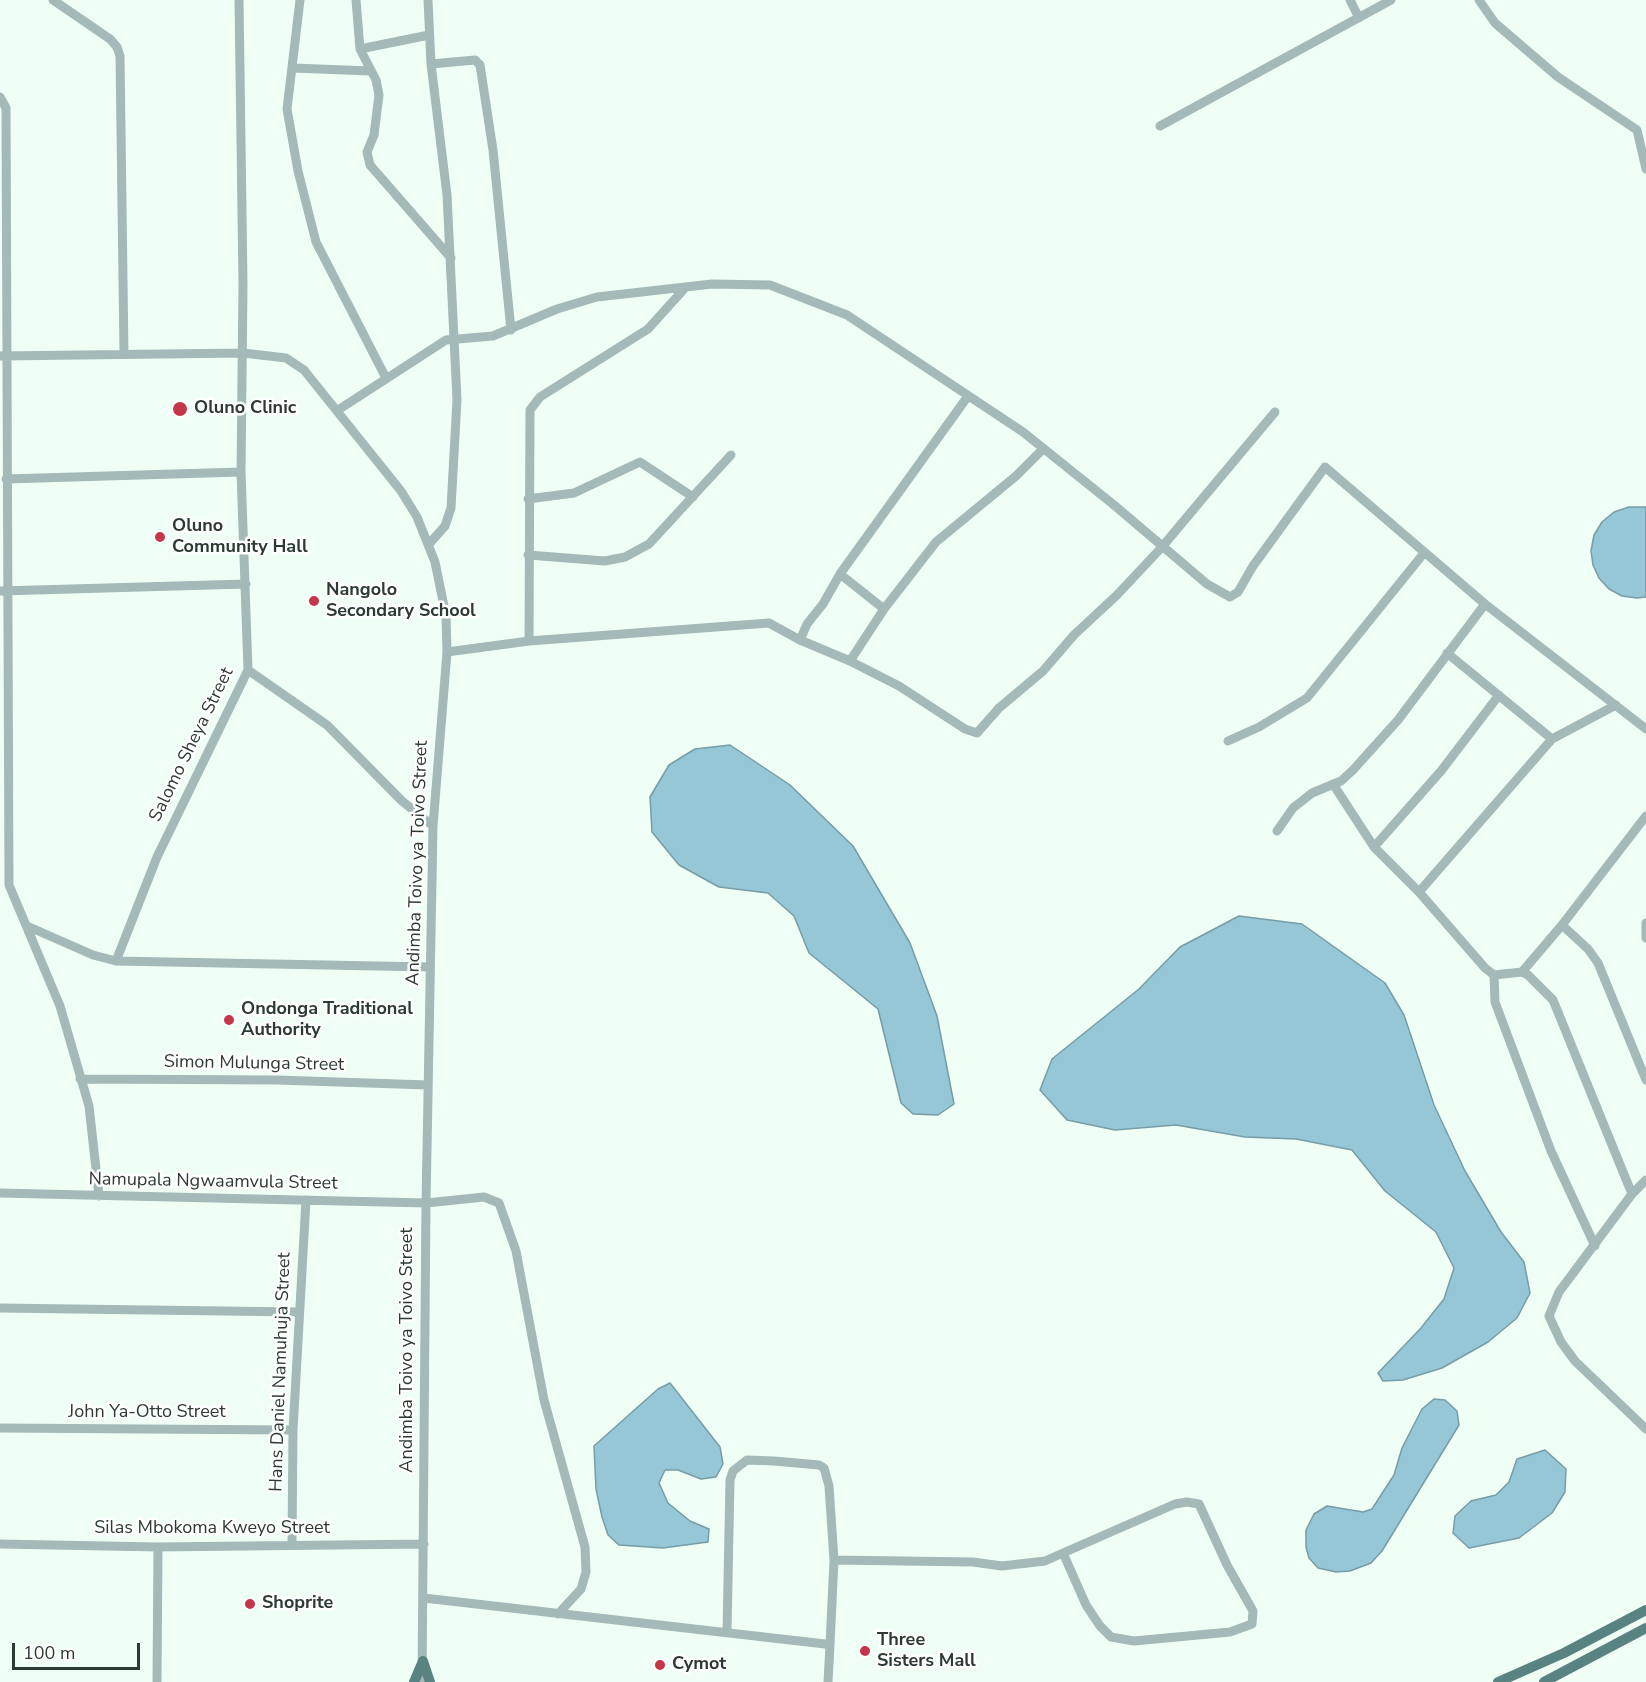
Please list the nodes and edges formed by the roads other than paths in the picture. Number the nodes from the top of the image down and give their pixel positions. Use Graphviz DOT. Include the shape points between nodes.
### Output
graph roads {
  1 [pos="53,0"];
  2 [pos="239,0"];
  3 [pos="300,0"];
  4 [pos="356,0"];
  5 [pos="428,0"];
  6 [pos="1350,0"];
  7 [pos="1391,0"];
  8 [pos="1479,0"];
  9 [pos="1359,18"];
  10 [pos="429,35"];
  11 [pos="360,49"];
  12 [pos="431,64"];
  13 [pos="294,68"];
  14 [pos="370,70"];
  15 [pos="0,97"];
  16 [pos="1160,126"];
  17 [pos="1646,169"];
  18 [pos="451,258"];
  19 [pos="685,288"];
  20 [pos="511,330"];
  21 [pos="456,339"];
  22 [pos="243,353"];
  23 [pos="124,354"];
  24 [pos="3,356"];
  25 [pos="387,378"];
  26 [pos="968,396"];
  27 [pos="338,410"];
  28 [pos="1275,412"];
  29 [pos="1043,449"];
  30 [pos="731,455"];
  31 [pos="241,472"];
  32 [pos="6,479"];
  33 [pos="693,497"];
  34 [pos="528,499"];
  35 [pos="429,544"];
  36 [pos="1162,547"];
  37 [pos="1424,553"];
  38 [pos="528,555"];
  39 [pos="840,574"];
  40 [pos="246,585"];
  41 [pos="4,591"];
  42 [pos="1485,604"];
  43 [pos="884,609"];
  44 [pos="800,640"];
  45 [pos="529,641"];
  46 [pos="447,652"];
  47 [pos="1448,653"];
  48 [pos="850,661"];
  49 [pos="248,670"];
  50 [pos="1499,694"];
  51 [pos="1616,705"];
  52 [pos="1646,729"];
  53 [pos="1552,739"];
  54 [pos="1228,741"];
  55 [pos="1333,784"];
  56 [pos="1646,816"];
  57 [pos="433,826"];
  58 [pos="1277,831"];
  59 [pos="1374,847"];
  60 [pos="4,885"];
  61 [pos="1419,892"];
  62 [pos="1646,923"];
  63 [pos="1562,925"];
  64 [pos="27,926"];
  65 [pos="1646,938"];
  66 [pos="116,961"];
  67 [pos="430,967"];
  68 [pos="1522,972"];
  69 [pos="1494,975"];
  70 [pos="80,1079"];
  71 [pos="1646,1080"];
  72 [pos="428,1085"];
  73 [pos="1646,1180"];
  74 [pos="0,1193"];
  75 [pos="1632,1194"];
  76 [pos="99,1196"];
  77 [pos="306,1200"];
  78 [pos="426,1203"];
  79 [pos="1595,1246"];
  80 [pos="0,1308"];
  81 [pos="298,1312"];
  82 [pos="0,1428"];
  83 [pos="1646,1429"];
  84 [pos="293,1430"];
  85 [pos="0,1544"];
  86 [pos="292,1544"];
  87 [pos="424,1544"];
  88 [pos="158,1547"];
  89 [pos="1063,1553"];
  90 [pos="834,1560"];
  91 [pos="424,1598"];
  92 [pos="1646,1610"];
  93 [pos="558,1614"];
  94 [pos="1646,1628"];
  95 [pos="727,1632"];
  96 [pos="830,1645"];
  97 [pos="423,1661"];
  98 [pos="157,1682"];
  99 [pos="414,1682"];
  100 [pos="422,1682"];
  101 [pos="430,1682"];
  102 [pos="828,1682"];
  103 [pos="1498,1682"];
  104 [pos="1544,1682"];
  1 -- 23 [label="street" via="110,39 120,56"];
  2 -- 22 [label="street, Salomo Sheya Street"];
  3 -- 13 [label="street"];
  4 -- 11 [label="street"];
  5 -- 10 [label="street"];
  6 -- 9 [label="street"];
  7 -- 9 [label="street"];
  8 -- 17 [label="street" via="1495,22 1558,77 1637,130"];
  9 -- 16 [label="street"];
  10 -- 11 [label="street"];
  10 -- 12 [label="street"];
  11 -- 14 [label="street"];
  12 -- 18 [label="street"];
  12 -- 20 [label="street" via="476,60 480,65 493,150"];
  13 -- 14 [label="street"];
  13 -- 25 [label="street" via="287,109 311,228"];
  14 -- 18 [label="street" via="379,95 374,135 367,152 370,165"];
  15 -- 24 [label="street" via="6,108"];
  18 -- 21 [label="street"];
  19 -- 20 [label="street" via="597,297 557,309"];
  19 -- 26 [label="street" via="758,283 799,296 847,315"];
  19 -- 34 [label="street" via="648,329 533,403"];
  20 -- 21 [label="street" via="485,338"];
  21 -- 25 [label="street" via="437,344"];
  21 -- 35 [label="street" via="451,508 445,526"];
  22 -- 23 [label="street, Andimba Toivo ya Toivo Street"];
  22 -- 27 [label="street, Andimba Toivo ya Toivo Street" via="294,362"];
  22 -- 31 [label="street, Salomo Sheya Street"];
  23 -- 24 [label="street, Andimba Toivo ya Toivo Street"];
  24 -- 32 [label="street"];
  25 -- 27 [label="street"];
  26 -- 29 [label="street"];
  26 -- 39 [label="street"];
  27 -- 35 [label="street, Andimba Toivo ya Toivo Street" via="401,491"];
  28 -- 36 [label="street"];
  29 -- 36 [label="street"];
  29 -- 43 [label="street" via="936,542"];
  30 -- 33 [label="street"];
  31 -- 32 [label="street"];
  31 -- 40 [label="street, Salomo Sheya Street"];
  32 -- 41 [label="street"];
  33 -- 34 [label="street" via="640,462 574,492"];
  33 -- 38 [label="street" via="649,544 625,557 605,561"];
  34 -- 38 [label="street"];
  35 -- 46 [label="street, Andimba Toivo ya Toivo Street" via="446,616"];
  36 -- 37 [label="street" via="1207,585 1235,596 1325,467"];
  36 -- 48 [label="street" via="1052,662 1006,701 977,733"];
  37 -- 42 [label="street"];
  37 -- 54 [label="street" via="1307,698"];
  38 -- 45 [label="street"];
  39 -- 43 [label="street"];
  39 -- 44 [label="street"];
  40 -- 41 [label="street"];
  40 -- 49 [label="street, Salomo Sheya Street"];
  41 -- 60 [label="street"];
  42 -- 47 [label="street"];
  42 -- 51 [label="street"];
  43 -- 48 [label="street"];
  44 -- 45 [label="street" via="779,626 758,621"];
  44 -- 48 [label="street"];
  45 -- 46 [label="street"];
  46 -- 57 [label="street, Andimba Toivo ya Toivo Street"];
  47 -- 50 [label="street"];
  47 -- 55 [label="street" via="1398,720 1353,770"];
  49 -- 57 [label="street" via="327,725 402,801"];
  49 -- 66 [label="street, Salomo Sheya Street" via="161,848"];
  50 -- 53 [label="street"];
  50 -- 59 [label="street" via="1442,771"];
  51 -- 52 [label="street"];
  51 -- 53 [label="street"];
  53 -- 61 [label="street"];
  55 -- 58 [label="street" via="1312,793 1293,808"];
  55 -- 59 [label="street"];
  56 -- 63 [label="street"];
  57 -- 67 [label="street, Andimba Toivo ya Toivo Street"];
  59 -- 61 [label="street"];
  60 -- 64 [label="street"];
  61 -- 69 [label="street"];
  62 -- 65 [label="street"];
  63 -- 68 [label="street"];
  63 -- 71 [label="street" via="1598,963"];
  64 -- 66 [label="street"];
  64 -- 70 [label="street" via="60,1006"];
  66 -- 67 [label="street"];
  67 -- 72 [label="street, Andimba Toivo ya Toivo Street"];
  68 -- 69 [label="street"];
  68 -- 75 [label="street" via="1557,1007"];
  69 -- 79 [label="street" via="1495,1002 1543,1130"];
  70 -- 72 [label="street, Simon Mulunga Street"];
  70 -- 76 [label="street" via="95,1136"];
  72 -- 78 [label="street, Andimba Toivo ya Toivo Street"];
  73 -- 75 [label="street"];
  74 -- 76 [label="street, Namupala Ngwaamvula Street"];
  75 -- 79 [label="street"];
  76 -- 77 [label="street, Namupala Ngwaamvula Street"];
  77 -- 78 [label="street, Namupala Ngwaamvula Street"];
  77 -- 81 [label="street, Hans Daniel Namuhuja Street"];
  78 -- 87 [label="street, Andimba Toivo ya Toivo Street"];
  78 -- 93 [label="street, Namupala Ngwaamvula Street" via="493,1199 499,1203 516,1251 544,1400 585,1547 586,1572 581,1589"];
  79 -- 83 [label="street" via="1559,1292 1549,1316 1575,1361"];
  80 -- 81 [label="street"];
  81 -- 84 [label="street, Hans Daniel Namuhuja Street"];
  82 -- 84 [label="street, John Ya-Otto Street"];
  84 -- 86 [label="street, Hans Daniel Namuhuja Street"];
  85 -- 88 [label="street, Silas Mbokoma Kweyo Street"];
  86 -- 87 [label="street, Silas Mbokoma Kweyo Street"];
  86 -- 88 [label="street, Silas Mbokoma Kweyo Street"];
  87 -- 91 [label="street, Andimba Toivo ya Toivo Street"];
  88 -- 98 [label="street"];
  89 -- 89 [label="street" via="1174,1504 1197,1502 1253,1611 1252,1624 1230,1632 1134,1641 1111,1636 1086,1605"];
  89 -- 90 [label="street" via="1045,1561 1002,1566"];
  90 -- 95 [label="street" via="829,1486 824,1468 759,1459 739,1464 730,1480"];
  90 -- 96 [label="street"];
  91 -- 93 [label="street"];
  91 -- 97 [label="street, Andimba Toivo ya Toivo Street"];
  92 -- 103 [label="main road"];
  93 -- 95 [label="street"];
  94 -- 104 [label="main road"];
  95 -- 96 [label="street"];
  96 -- 102 [label="street"];
  97 -- 99 [label="main road"];
  97 -- 100 [label="street, Andimba Toivo ya Toivo Street"];
  97 -- 101 [label="main road"];
}
